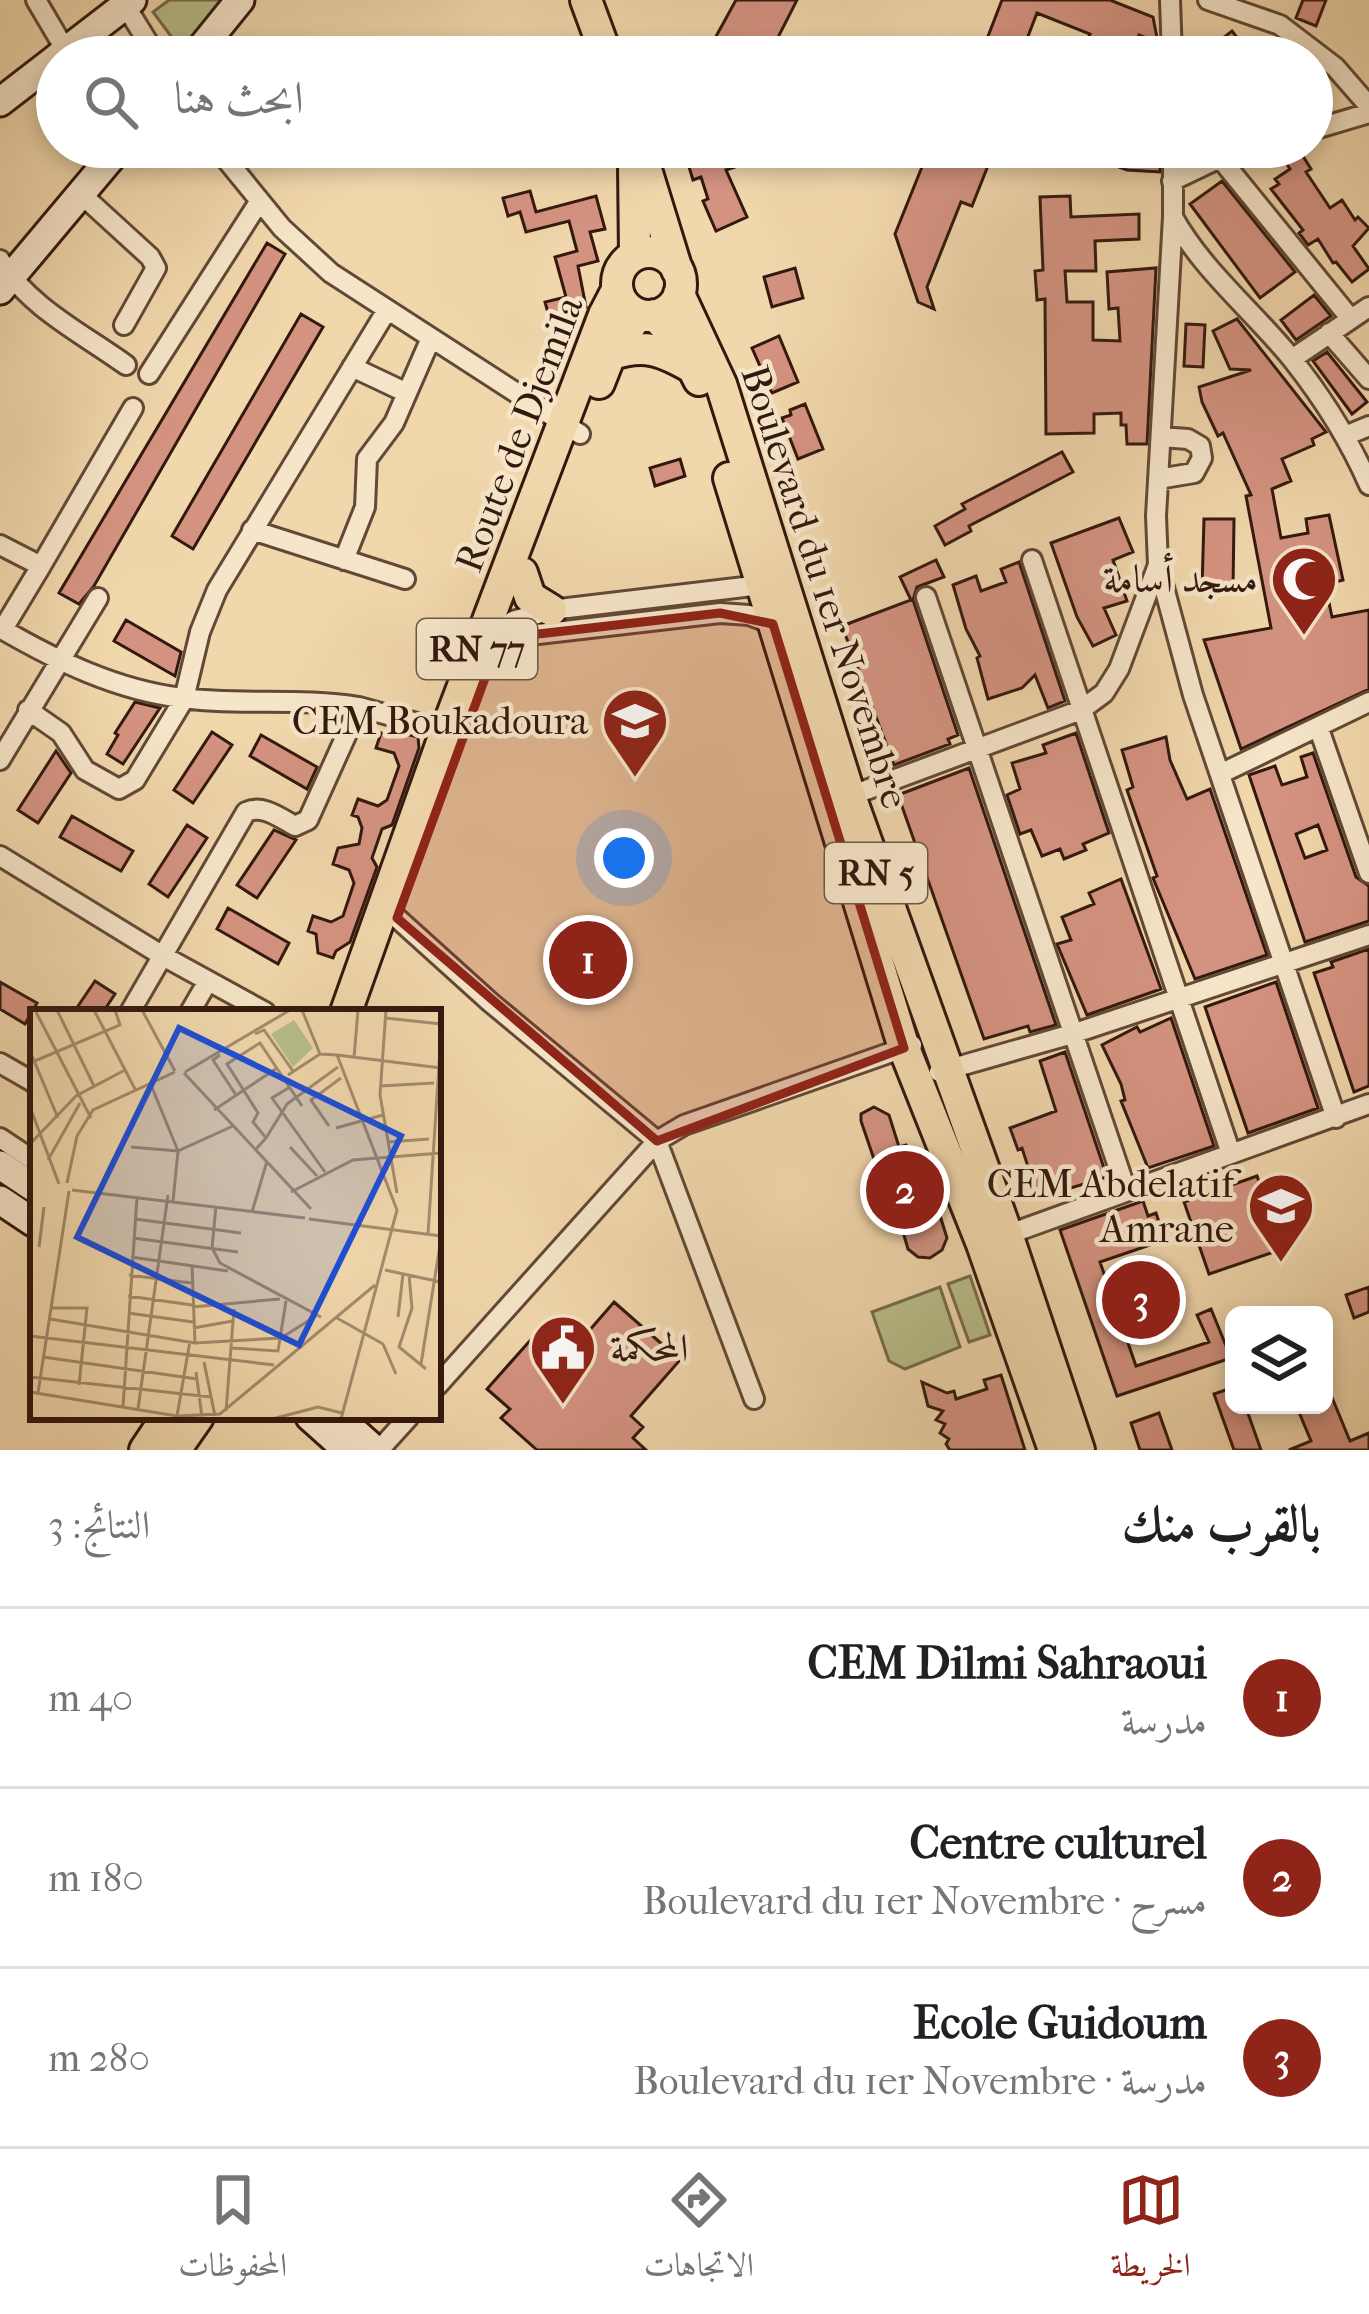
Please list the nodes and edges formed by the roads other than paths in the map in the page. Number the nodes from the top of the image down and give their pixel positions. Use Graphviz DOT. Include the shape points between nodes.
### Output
graph roads {
  1 [pos="36,0"];
  2 [pos="240,0"];
  3 [pos="586,0"];
  4 [pos="1170,0"];
  5 [pos="1208,0"];
  6 [pos="126,2"];
  7 [pos="52,36"];
  8 [pos="84,36"];
  9 [pos="145,36"];
  10 [pos="211,36"];
  11 [pos="599,36"];
  12 [pos="1171,36"];
  13 [pos="1294,36"];
  14 [pos="1333,65"];
  15 [pos="36,74"];
  16 [pos="0,102"];
  17 [pos="1369,110"];
  18 [pos="1333,123"];
  19 [pos="103,168"];
  20 [pos="233,168"];
  21 [pos="636,168"];
  22 [pos="643,168"];
  23 [pos="1172,168"];
  24 [pos="1200,168"];
  25 [pos="1228,168"];
  26 [pos="1172,182"];
  27 [pos="81,194"];
  28 [pos="259,202"];
  29 [pos="1173,217"];
  30 [pos="634,255"];
  31 [pos="4,276"];
  32 [pos="678,282"];
  33 [pos="617,290"];
  34 [pos="1369,307"];
  35 [pos="387,310"];
  36 [pos="646,314"];
  37 [pos="1350,319"];
  38 [pos="124,325"];
  39 [pos="1329,334"];
  40 [pos="431,338"];
  41 [pos="610,356"];
  42 [pos="1292,359"];
  43 [pos="126,365"];
  44 [pos="352,367"];
  45 [pos="694,369"];
  46 [pos="148,374"];
  47 [pos="1369,379"];
  48 [pos="405,392"];
  49 [pos="133,408"];
  50 [pos="1369,427"];
  51 [pos="571,429"];
  52 [pos="1161,436"];
  53 [pos="1345,436"];
  54 [pos="1158,479"];
  55 [pos="742,484"];
  56 [pos="1369,485"];
  57 [pos="252,530"];
  58 [pos="0,545"];
  59 [pos="344,560"];
  60 [pos="1032,560"];
  61 [pos="41,566"];
  62 [pos="1158,566"];
  63 [pos="522,573"];
  64 [pos="405,579"];
  65 [pos="772,586"];
  66 [pos="926,597"];
  67 [pos="98,598"];
  68 [pos="551,610"];
  69 [pos="773,624"];
  70 [pos="2,628"];
  71 [pos="490,630"];
  72 [pos="56,661"];
  73 [pos="184,699"];
  74 [pos="1369,702"];
  75 [pos="359,707"];
  76 [pos="28,710"];
  77 [pos="1081,710"];
  78 [pos="1319,728"];
  79 [pos="446,731"];
  80 [pos="977,750"];
  81 [pos="0,760"];
  82 [pos="1220,774"];
  83 [pos="850,796"];
  84 [pos="0,856"];
  85 [pos="1369,874"];
  86 [pos="390,915"];
  87 [pos="1369,935"];
  88 [pos="163,956"];
  89 [pos="1285,965"];
  90 [pos="208,981"];
  91 [pos="1179,1000"];
  92 [pos="132,1009"];
  93 [pos="192,1009"];
  94 [pos="259,1009"];
  95 [pos="347,1009"];
  96 [pos="364,1009"];
  97 [pos="1072,1034"];
  98 [pos="934,1037"];
  99 [pos="904,1048"];
  100 [pos="0,1063"];
  101 [pos="945,1070"];
  102 [pos="30,1080"];
  103 [pos="915,1080"];
  104 [pos="1369,1104"];
  105 [pos="1336,1118"];
  106 [pos="0,1138"];
  107 [pos="657,1141"];
  108 [pos="1231,1154"];
  109 [pos="30,1158"];
  110 [pos="0,1165"];
  111 [pos="30,1185"];
  112 [pos="1126,1190"];
  113 [pos="0,1200"];
  114 [pos="30,1220"];
  115 [pos="995,1239"];
  116 [pos="441,1382"];
  117 [pos="754,1399"];
  118 [pos="165,1420"];
  119 [pos="196,1420"];
  120 [pos="313,1420"];
  121 [pos="342,1420"];
  122 [pos="406,1420"];
  123 [pos="145,1450"];
  124 [pos="175,1450"];
  125 [pos="347,1450"];
  126 [pos="377,1450"];
  127 [pos="1054,1450"];
  128 [pos="1079,1450"];
  1 -- 7 [label="street"];
  2 -- 10 [label="main road"];
  3 -- 11 [label="main road"];
  4 -- 12 [label="street"];
  5 -- 13 [label="street"];
  6 -- 8 [label="main road"];
  6 -- 9 [label="street"];
  14 -- 17 [label="street"];
  15 -- 16 [label="main road"];
  17 -- 18 [label="street"];
  19 -- 27 [label="main road"];
  20 -- 28 [label="street"];
  21 -- 30 [label="main road, Boulevard du 1er Novembre / RN 5"];
  22 -- 32 [label="main road, Boulevard du 1er Novembre / RN 5"];
  23 -- 26 [label="street"];
  24 -- 26 [label="street"];
  25 -- 37 [label="street"];
  26 -- 29 [label="street"];
  27 -- 31 [label="main road"];
  27 -- 38 [label="street" via="156,268"];
  28 -- 35 [label="street" via="331,273"];
  28 -- 46 [label="street"];
  29 -- 42 [label="street"];
  29 -- 52 [label="street"];
  30 -- 32 [label="main road" via="659,254"];
  30 -- 33 [label="main road"];
  31 -- 43 [label="street"];
  32 -- 36 [label="main road" via="669,308"];
  32 -- 55 [label="main road, Boulevard du 1er Novembre / RN 5" via="721,384"];
  33 -- 36 [label="main road" via="624,304"];
  33 -- 51 [label="main road, Route de Djemila / RN 77"];
  34 -- 37 [label="street"];
  35 -- 40 [label="street"];
  35 -- 44 [label="street"];
  36 -- 41 [label="main road, Route de Djemila / RN 77"];
  36 -- 45 [label="main road, Boulevard du 1er Novembre / RN 5" via="679,341"];
  37 -- 39 [label="street"];
  39 -- 42 [label="street"];
  39 -- 47 [label="street"];
  40 -- 48 [label="street"];
  40 -- 51 [label="street"];
  41 -- 45 [label="main road" via="657,348"];
  41 -- 51 [label="main road, Route de Djemila / RN 77"];
  42 -- 53 [label="street"];
  44 -- 48 [label="street"];
  44 -- 57 [label="street"];
  45 -- 55 [label="main road, Boulevard du 1er Novembre / RN 5"];
  48 -- 59 [label="street" via="367,459 365,506"];
  49 -- 61 [label="street"];
  50 -- 53 [label="street"];
  51 -- 63 [label="main road, Route de Djemila / RN 77"];
  51 -- 71 [label="main road, Route de Djemila / RN 77"];
  52 -- 54 [label="street"];
  52 -- 54 [label="street" via="1188,439 1202,458 1194,473"];
  53 -- 56 [label="street"];
  54 -- 62 [label="street"];
  55 -- 65 [label="main road, Boulevard du 1er Novembre / RN 5"];
  57 -- 59 [label="street"];
  57 -- 73 [label="street" via="200,632"];
  58 -- 61 [label="street"];
  59 -- 64 [label="street"];
  60 -- 77 [label="street"];
  61 -- 70 [label="street"];
  62 -- 77 [label="street" via="1119,669"];
  62 -- 82 [label="street"];
  63 -- 68 [label="main road" via="530,597"];
  63 -- 71 [label="main road, Route de Djemila / RN 77"];
  65 -- 68 [label="street"];
  65 -- 69 [label="main road, Boulevard du 1er Novembre / RN 5"];
  65 -- 83 [label="main road, Boulevard du 1er Novembre / RN 5"];
  66 -- 80 [label="street"];
  67 -- 72 [label="street"];
  68 -- 71 [label="street"];
  69 -- 71 [label="street" via="720,613 521,636"];
  69 -- 99 [label="main road, Boulevard du 1er Novembre / RN 5"];
  70 -- 72 [label="street"];
  71 -- 79 [label="main road, Route de Djemila / RN 77"];
  71 -- 86 [label="main road, Route de Djemila / RN 77"];
  72 -- 73 [label="street"];
  72 -- 76 [label="street"];
  73 -- 75 [label="street"];
  73 -- 76 [label="street" via="135,780 118,790 86,770 62,733"];
  74 -- 78 [label="street"];
  75 -- 79 [label="street"];
  75 -- 88 [label="street" via="308,820 295,826 264,810 246,812"];
  76 -- 81 [label="street"];
  77 -- 80 [label="street"];
  77 -- 91 [label="street"];
  78 -- 82 [label="street"];
  78 -- 85 [label="street"];
  79 -- 86 [label="main road, Route de Djemila / RN 77"];
  80 -- 83 [label="street"];
  80 -- 97 [label="street"];
  82 -- 89 [label="street"];
  83 -- 98 [label="main road, Boulevard du 1er Novembre / RN 5"];
  84 -- 88 [label="street"];
  86 -- 95 [label="main road, Route de Djemila / RN 77"];
  86 -- 96 [label="main road, Route de Djemila / RN 77"];
  86 -- 107 [label="street"];
  87 -- 89 [label="street"];
  88 -- 90 [label="street"];
  88 -- 92 [label="street"];
  89 -- 91 [label="street"];
  89 -- 105 [label="street"];
  90 -- 93 [label="street"];
  90 -- 94 [label="street"];
  91 -- 97 [label="street"];
  91 -- 108 [label="street"];
  97 -- 101 [label="street"];
  97 -- 112 [label="street"];
  98 -- 99 [label="street"];
  98 -- 101 [label="main road, Boulevard du 1er Novembre / RN 5"];
  99 -- 103 [label="main road, Boulevard du 1er Novembre / RN 5"];
  99 -- 107 [label="street"];
  100 -- 102 [label="street"];
  101 -- 103 [label="street"];
  101 -- 115 [label="main road, Boulevard du 1er Novembre / RN 5"];
  103 -- 115 [label="main road, Boulevard du 1er Novembre / RN 5"];
  104 -- 105 [label="street"];
  105 -- 108 [label="street"];
  106 -- 109 [label="street"];
  107 -- 116 [label="street"];
  107 -- 117 [label="street"];
  108 -- 112 [label="street"];
  110 -- 111 [label="main road"];
  112 -- 115 [label="street"];
  113 -- 114 [label="main road"];
  115 -- 127 [label="main road, Boulevard du 1er Novembre / RN 5"];
  115 -- 128 [label="main road, Boulevard du 1er Novembre / RN 5"];
  118 -- 123 [label="main road"];
  119 -- 124 [label="main road"];
  120 -- 125 [label="main road"];
  121 -- 126 [label="main road"];
  122 -- 126 [label="street"];
}
